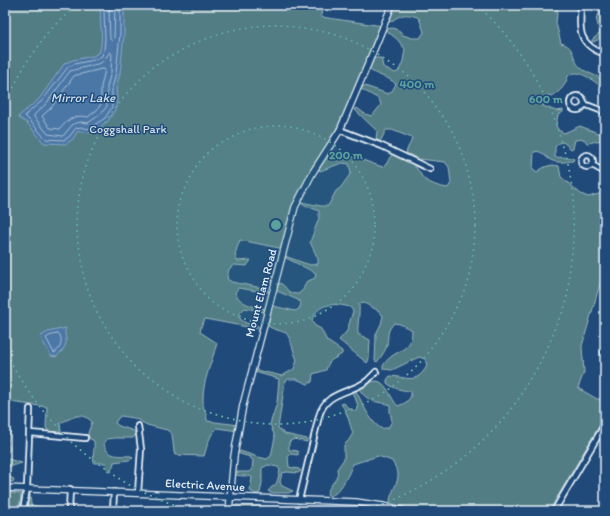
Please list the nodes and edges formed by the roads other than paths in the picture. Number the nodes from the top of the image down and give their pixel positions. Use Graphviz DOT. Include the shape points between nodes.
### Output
graph roads {
  1 [pos="392,5"];
  2 [pos="581,5"];
  3 [pos="605,54"];
  4 [pos="584,104"];
  5 [pos="605,112"];
  6 [pos="340,130"];
  7 [pos="592,165"];
  8 [pos="430,169"];
  9 [pos="605,172"];
  10 [pos="605,350"];
  11 [pos="605,356"];
  12 [pos="376,372"];
  13 [pos="30,409"];
  14 [pos="605,424"];
  15 [pos="138,426"];
  16 [pos="30,433"];
  17 [pos="85,438"];
  18 [pos="5,488"];
  19 [pos="27,488"];
  20 [pos="70,490"];
  21 [pos="114,492"];
  22 [pos="138,493"];
  23 [pos="231,497"];
  24 [pos="299,500"];
  25 [pos="23,511"];
  26 [pos="69,511"];
  27 [pos="113,511"];
  28 [pos="229,511"];
  29 [pos="404,511"];
  30 [pos="554,511"];
  1 -- 6 [label="main road, Mount Elam Road"];
  2 -- 3 [label="street" via="582,36 592,49"];
  4 -- 5 [label="street"];
  6 -- 8 [label="street" via="387,148"];
  6 -- 23 [label="main road, Mount Elam Road" via="313,172 295,207 243,405 234,456"];
  7 -- 9 [label="street"];
  10 -- 11 [label="street"];
  12 -- 24 [label="street" via="366,382 329,399 323,406"];
  13 -- 16 [label="street"];
  14 -- 30 [label="street"];
  15 -- 22 [label="street" via="141,449"];
  16 -- 17 [label="street"];
  16 -- 19 [label="street"];
  18 -- 19 [label="main road, Electric Avenue"];
  19 -- 20 [label="main road, Electric Avenue"];
  19 -- 25 [label="street"];
  20 -- 21 [label="main road, Electric Avenue"];
  20 -- 26 [label="street"];
  21 -- 22 [label="main road, Electric Avenue"];
  21 -- 27 [label="street"];
  22 -- 23 [label="main road, Electric Avenue"];
  23 -- 24 [label="main road, Electric Avenue"];
  23 -- 28 [label="main road, Mount Elam Road"];
  24 -- 29 [label="main road, Electric Avenue" via="366,503"];
}
